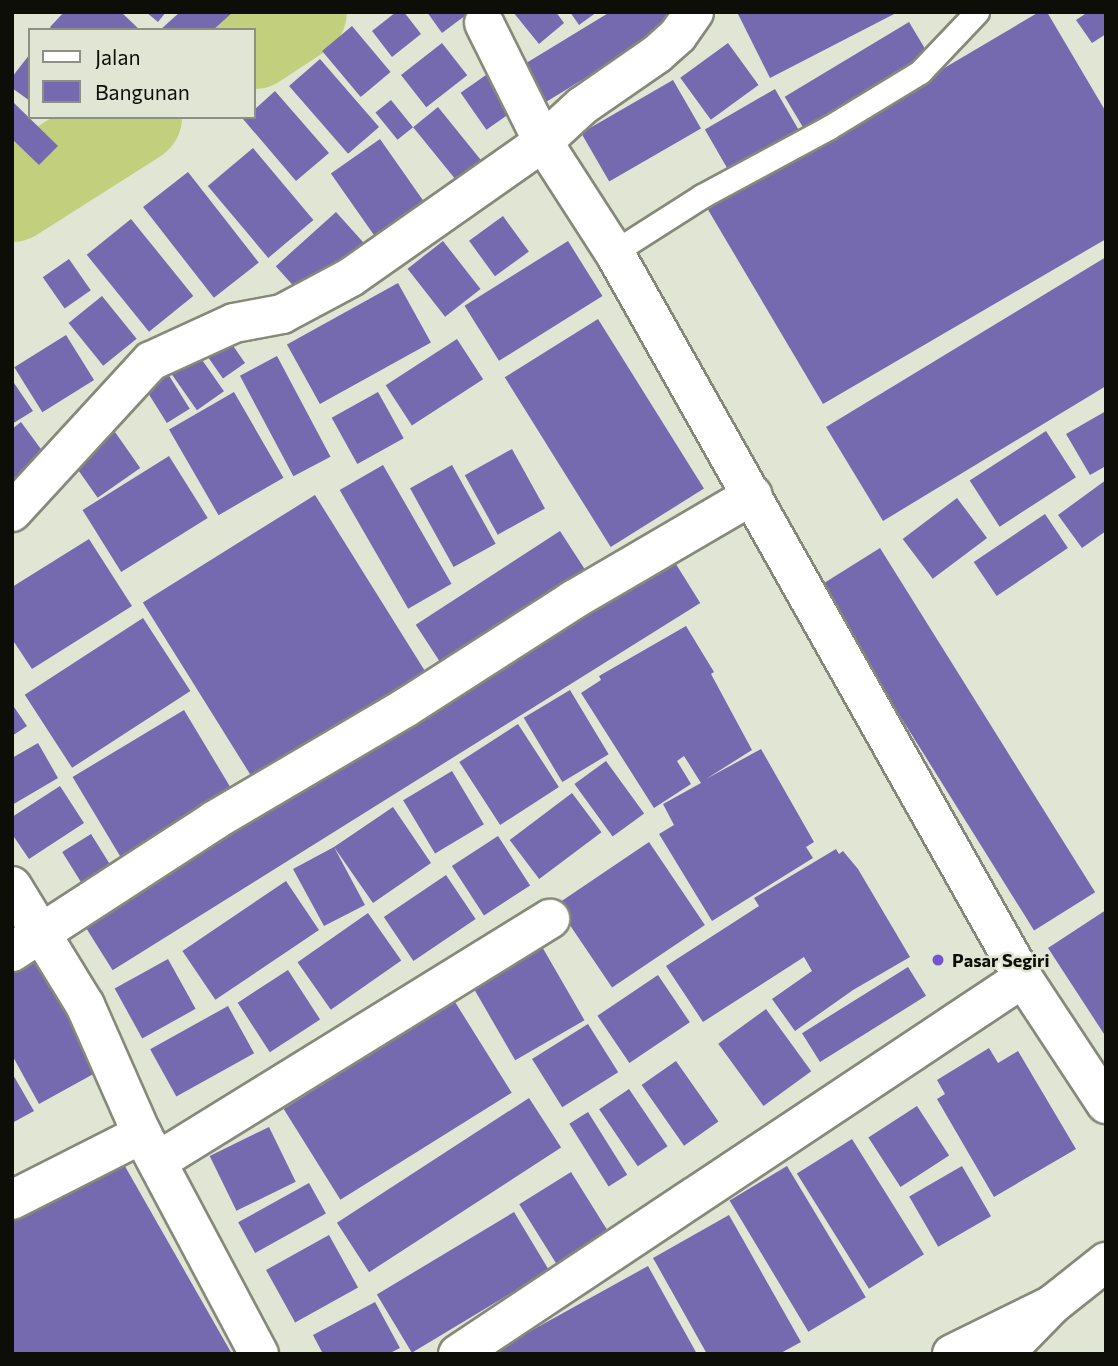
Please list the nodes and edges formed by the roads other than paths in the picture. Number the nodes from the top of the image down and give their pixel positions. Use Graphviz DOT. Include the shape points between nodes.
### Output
graph roads {
  1 [pos="694,12"];
  2 [pos="976,12"];
  3 [pos="484,23"];
  4 [pos="543,142"];
  5 [pos="614,251"];
  6 [pos="753,495"];
  7 [pos="12,512"];
  8 [pos="12,886"];
  9 [pos="550,919"];
  10 [pos="27,942"];
  11 [pos="1023,978"];
  12 [pos="1106,1104"];
  13 [pos="150,1148"];
  14 [pos="12,1200"];
  15 [pos="1106,1262"];
  16 [pos="1054,1304"];
  17 [pos="259,1354"];
  18 [pos="458,1354"];
  19 [pos="952,1354"];
  20 [pos="1004,1354"];
  1 -- 4 [label="street" via="657,54 582,106"];
  2 -- 5 [label="lane" via="920,72"];
  3 -- 4 [label="street"];
  4 -- 5 [label="street"];
  4 -- 7 [label="street" via="351,277 282,313 234,323 151,361"];
  5 -- 6 [label="street"];
  6 -- 10 [label="street" via="215,820"];
  6 -- 11 [label="street"];
  8 -- 10 [label="street"];
  9 -- 13 [label="street"];
  10 -- 13 [label="street" via="85,1005"];
  11 -- 12 [label="street"];
  11 -- 18 [label="street"];
  13 -- 14 [label="street"];
  13 -- 17 [label="street"];
  15 -- 16 [label="street"];
  16 -- 19 [label="street"];
  16 -- 20 [label="street"];
}
